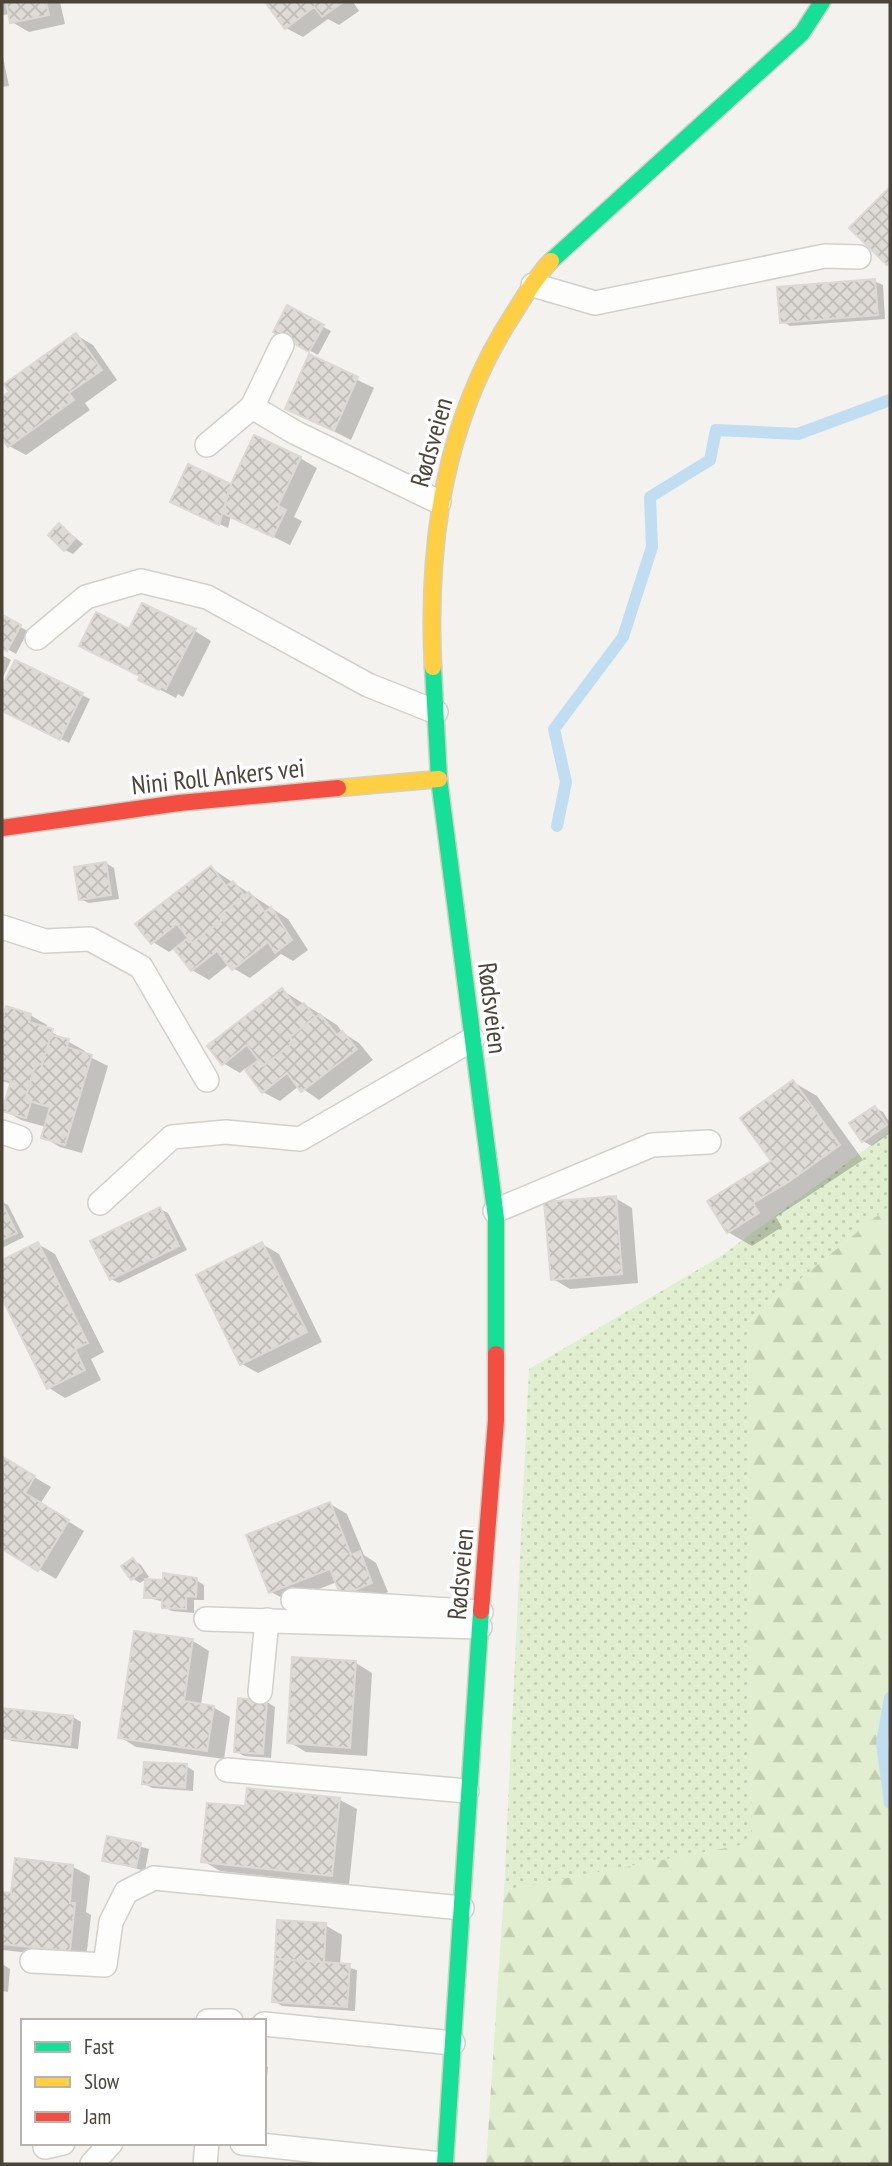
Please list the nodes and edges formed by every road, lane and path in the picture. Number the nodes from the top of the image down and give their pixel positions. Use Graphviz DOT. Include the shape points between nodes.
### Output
graph roads {
  1 [pos="822,2"];
  2 [pos="859,257"];
  3 [pos="533,285"];
  4 [pos="282,345"];
  5 [pos="252,408"];
  6 [pos="207,445"];
  7 [pos="439,502"];
  8 [pos="37,638"];
  9 [pos="436,712"];
  10 [pos="439,779"];
  11 [pos="2,828"];
  12 [pos="4,935"];
  13 [pos="472,1039"];
  14 [pos="207,1080"];
  15 [pos="709,1142"];
  16 [pos="100,1203"];
  17 [pos="495,1211"];
  18 [pos="293,1600"];
  19 [pos="206,1619"];
  20 [pos="267,1620"];
  21 [pos="481,1620"];
  22 [pos="260,1692"];
  23 [pos="227,1770"];
  24 [pos="467,1791"];
  25 [pos="462,1908"];
  26 [pos="32,1961"];
  27 [pos="266,2024"];
  28 [pos="453,2043"];
  29 [pos="109,2145"];
  30 [pos="207,2145"];
  31 [pos="248,2145"];
  32 [pos="276,2155"];
  33 [pos="92,2164"];
  34 [pos="205,2164"];
  35 [pos="443,2164"];
  1 -- 3 [label="main road, Rødsveien" via="802,33 634,183 543,269"];
  2 -- 3 [label="lane" via="825,256 595,303"];
  3 -- 7 [label="main road, Rødsveien" via="497,339 463,412"];
  4 -- 5 [label="lane"];
  5 -- 6 [label="lane"];
  5 -- 7 [label="lane"];
  7 -- 9 [label="main road, Rødsveien" via="432,642"];
  8 -- 9 [label="lane" via="86,597 141,581 207,597 368,685"];
  9 -- 10 [label="main road, Rødsveien"];
  10 -- 11 [label="main road, Nini Roll Ankers vei" via="179,803"];
  10 -- 13 [label="main road, Rødsveien"];
  12 -- 14 [label="lane" via="45,942 90,939 141,967"];
  13 -- 16 [label="lane" via="300,1139 226,1132 172,1137"];
  13 -- 17 [label="main road, Rødsveien"];
  15 -- 17 [label="lane" via="652,1145"];
  17 -- 21 [label="main road, Rødsveien" via="496,1420"];
  18 -- 21 [label="lane"];
  19 -- 20 [label="lane"];
  20 -- 21 [label="lane"];
  20 -- 22 [label="lane"];
  21 -- 24 [label="main road, Rødsveien"];
  23 -- 24 [label="lane"];
  24 -- 25 [label="main road, Rødsveien"];
  25 -- 26 [label="lane" via="155,1878 126,1892 111,1922 106,1965"];
  25 -- 28 [label="main road, Rødsveien"];
  27 -- 28 [label="lane"];
  28 -- 35 [label="main road, Rødsveien"];
  29 -- 33 [label="lane"];
  30 -- 34 [label="lane"];
  31 -- 32 [label="lane"];
  32 -- 35 [label="lane"];
}
